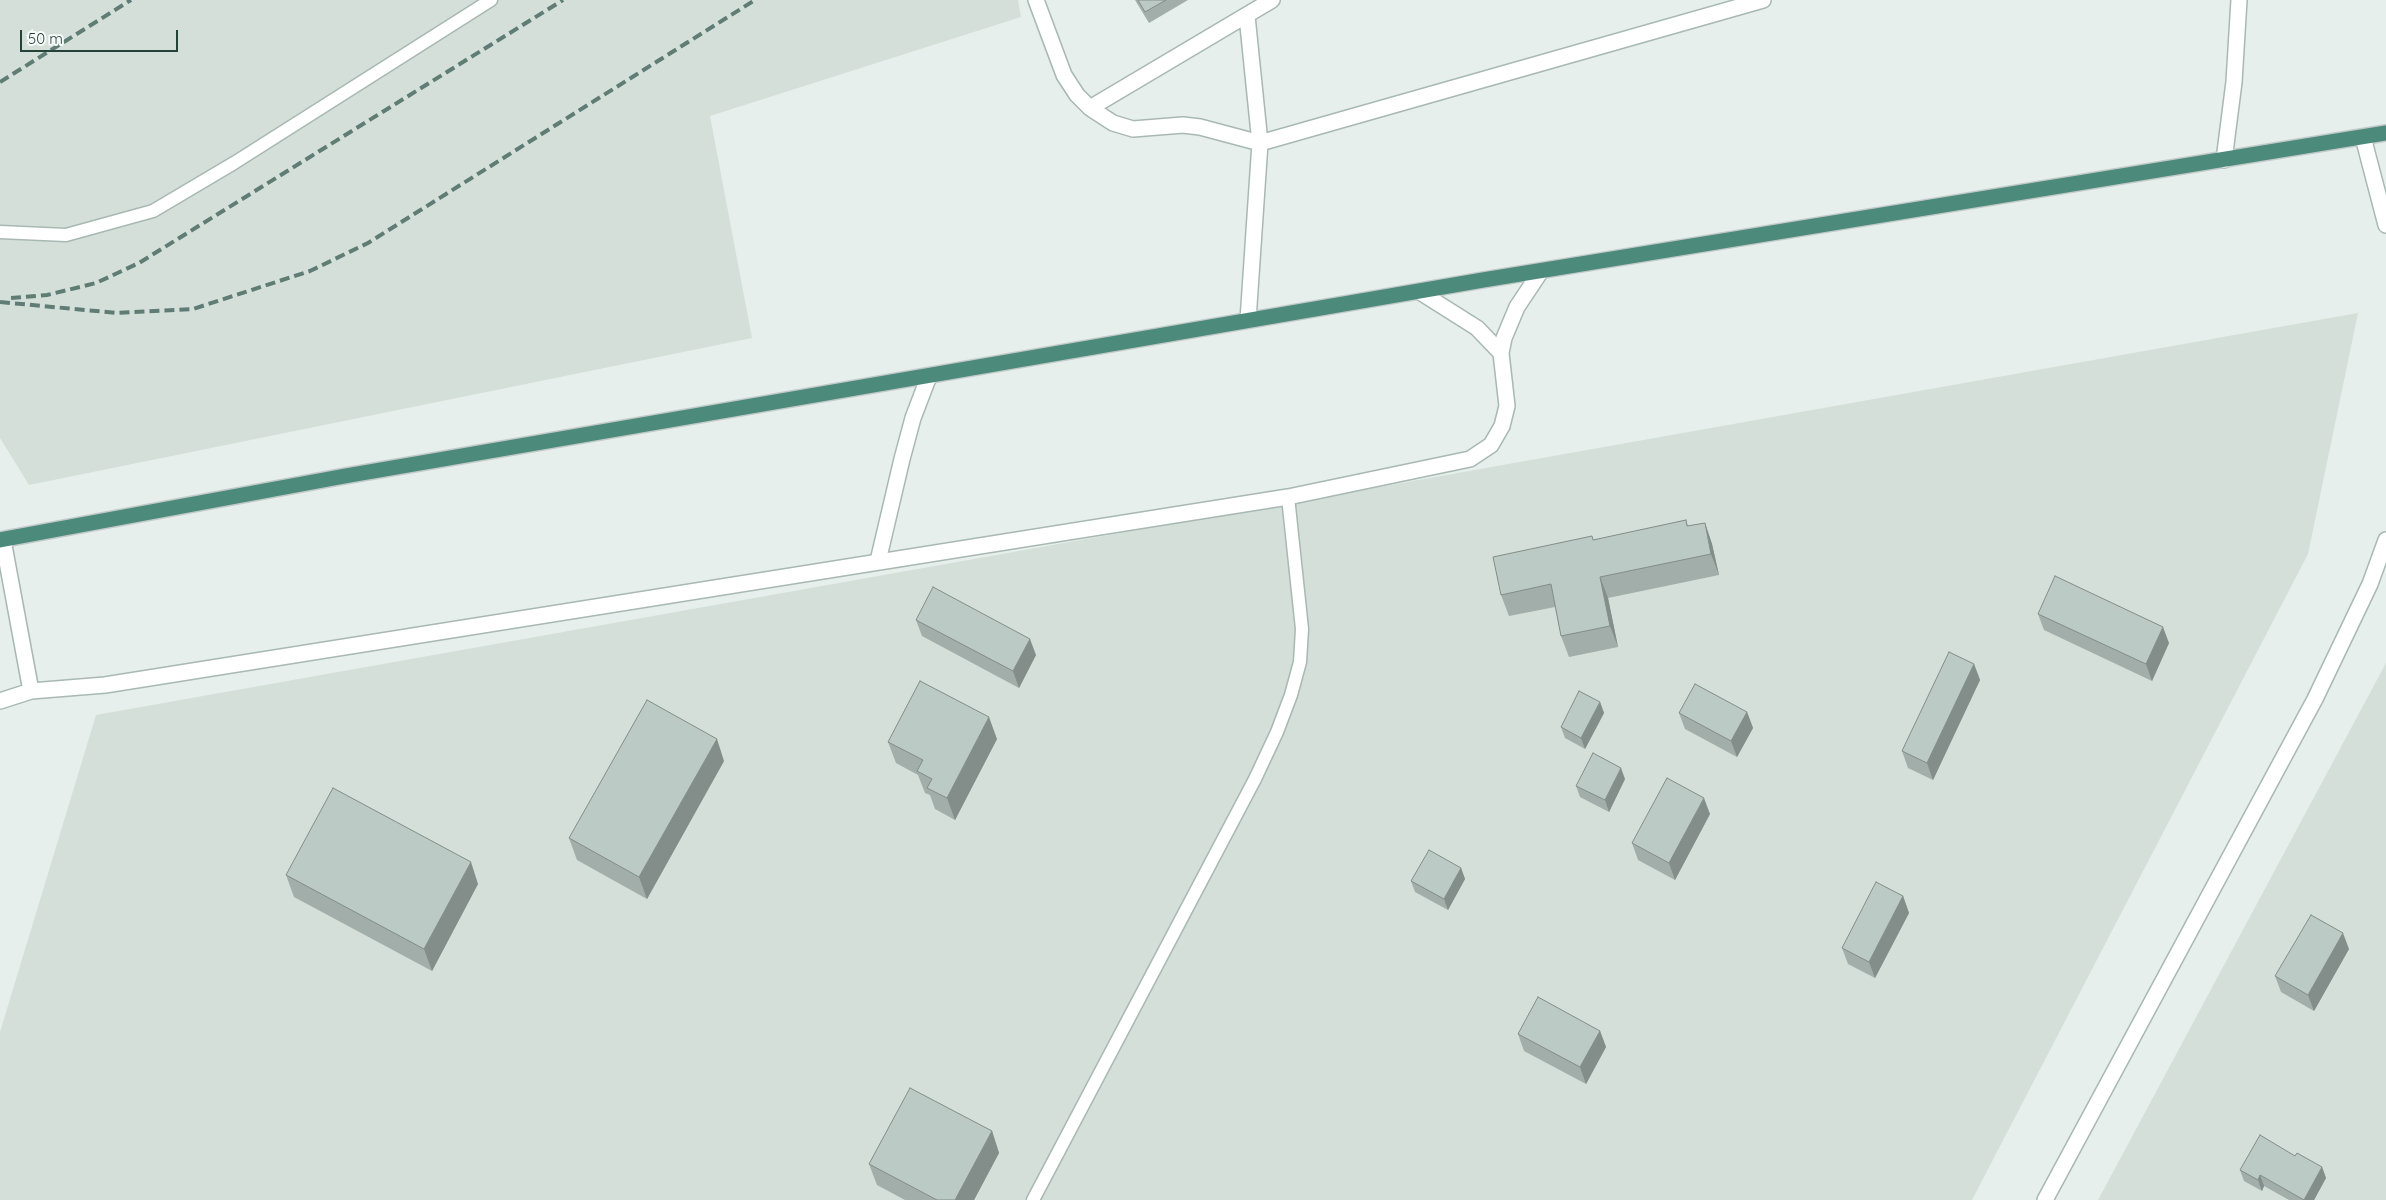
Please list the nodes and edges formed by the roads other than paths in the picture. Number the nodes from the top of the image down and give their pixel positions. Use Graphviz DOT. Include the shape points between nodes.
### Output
graph roads {
  1 [pos="490,0"];
  2 [pos="1036,0"];
  3 [pos="1272,0"];
  4 [pos="1763,0"];
  5 [pos="2239,0"];
  6 [pos="1247,16"];
  7 [pos="1090,108"];
  8 [pos="2386,133"];
  9 [pos="2363,137"];
  10 [pos="1260,143"];
  11 [pos="2224,160"];
  12 [pos="2386,225"];
  13 [pos="0,232"];
  14 [pos="1541,271"];
  15 [pos="1420,292"];
  16 [pos="1248,320"];
  17 [pos="1500,353"];
  18 [pos="929,376"];
  19 [pos="1288,497"];
  20 [pos="1,539"];
  21 [pos="2386,540"];
  22 [pos="878,561"];
  23 [pos="31,692"];
  24 [pos="0,701"];
  25 [pos="1033,1200"];
  26 [pos="2045,1200"];
  1 -- 13 [label="lane" via="153,212 66,235"];
  2 -- 7 [label="street" via="1064,75"];
  3 -- 6 [label="street"];
  4 -- 10 [label="street"];
  5 -- 11 [label="street" via="2234,82"];
  6 -- 7 [label="street"];
  6 -- 10 [label="street"];
  7 -- 10 [label="street" via="1113,122 1134,129 1182,125 1200,127"];
  8 -- 9 [label="highway"];
  9 -- 11 [label="highway"];
  9 -- 12 [label="street"];
  10 -- 16 [label="street"];
  11 -- 14 [label="highway"];
  14 -- 15 [label="highway"];
  14 -- 17 [label="street" via="1517,307"];
  15 -- 16 [label="highway"];
  15 -- 17 [label="street" via="1477,328"];
  16 -- 18 [label="highway"];
  17 -- 19 [label="street" via="1507,406 1502,426 1491,445 1470,459"];
  18 -- 20 [label="highway"];
  18 -- 22 [label="street" via="913,418"];
  19 -- 22 [label="street"];
  19 -- 25 [label="lane" via="1302,629 1300,662 1292,695 1255,779"];
  20 -- 23 [label="street"];
  21 -- 26 [label="street" via="2370,584 2315,699"];
  22 -- 23 [label="street" via="105,685"];
  23 -- 24 [label="street"];
}
